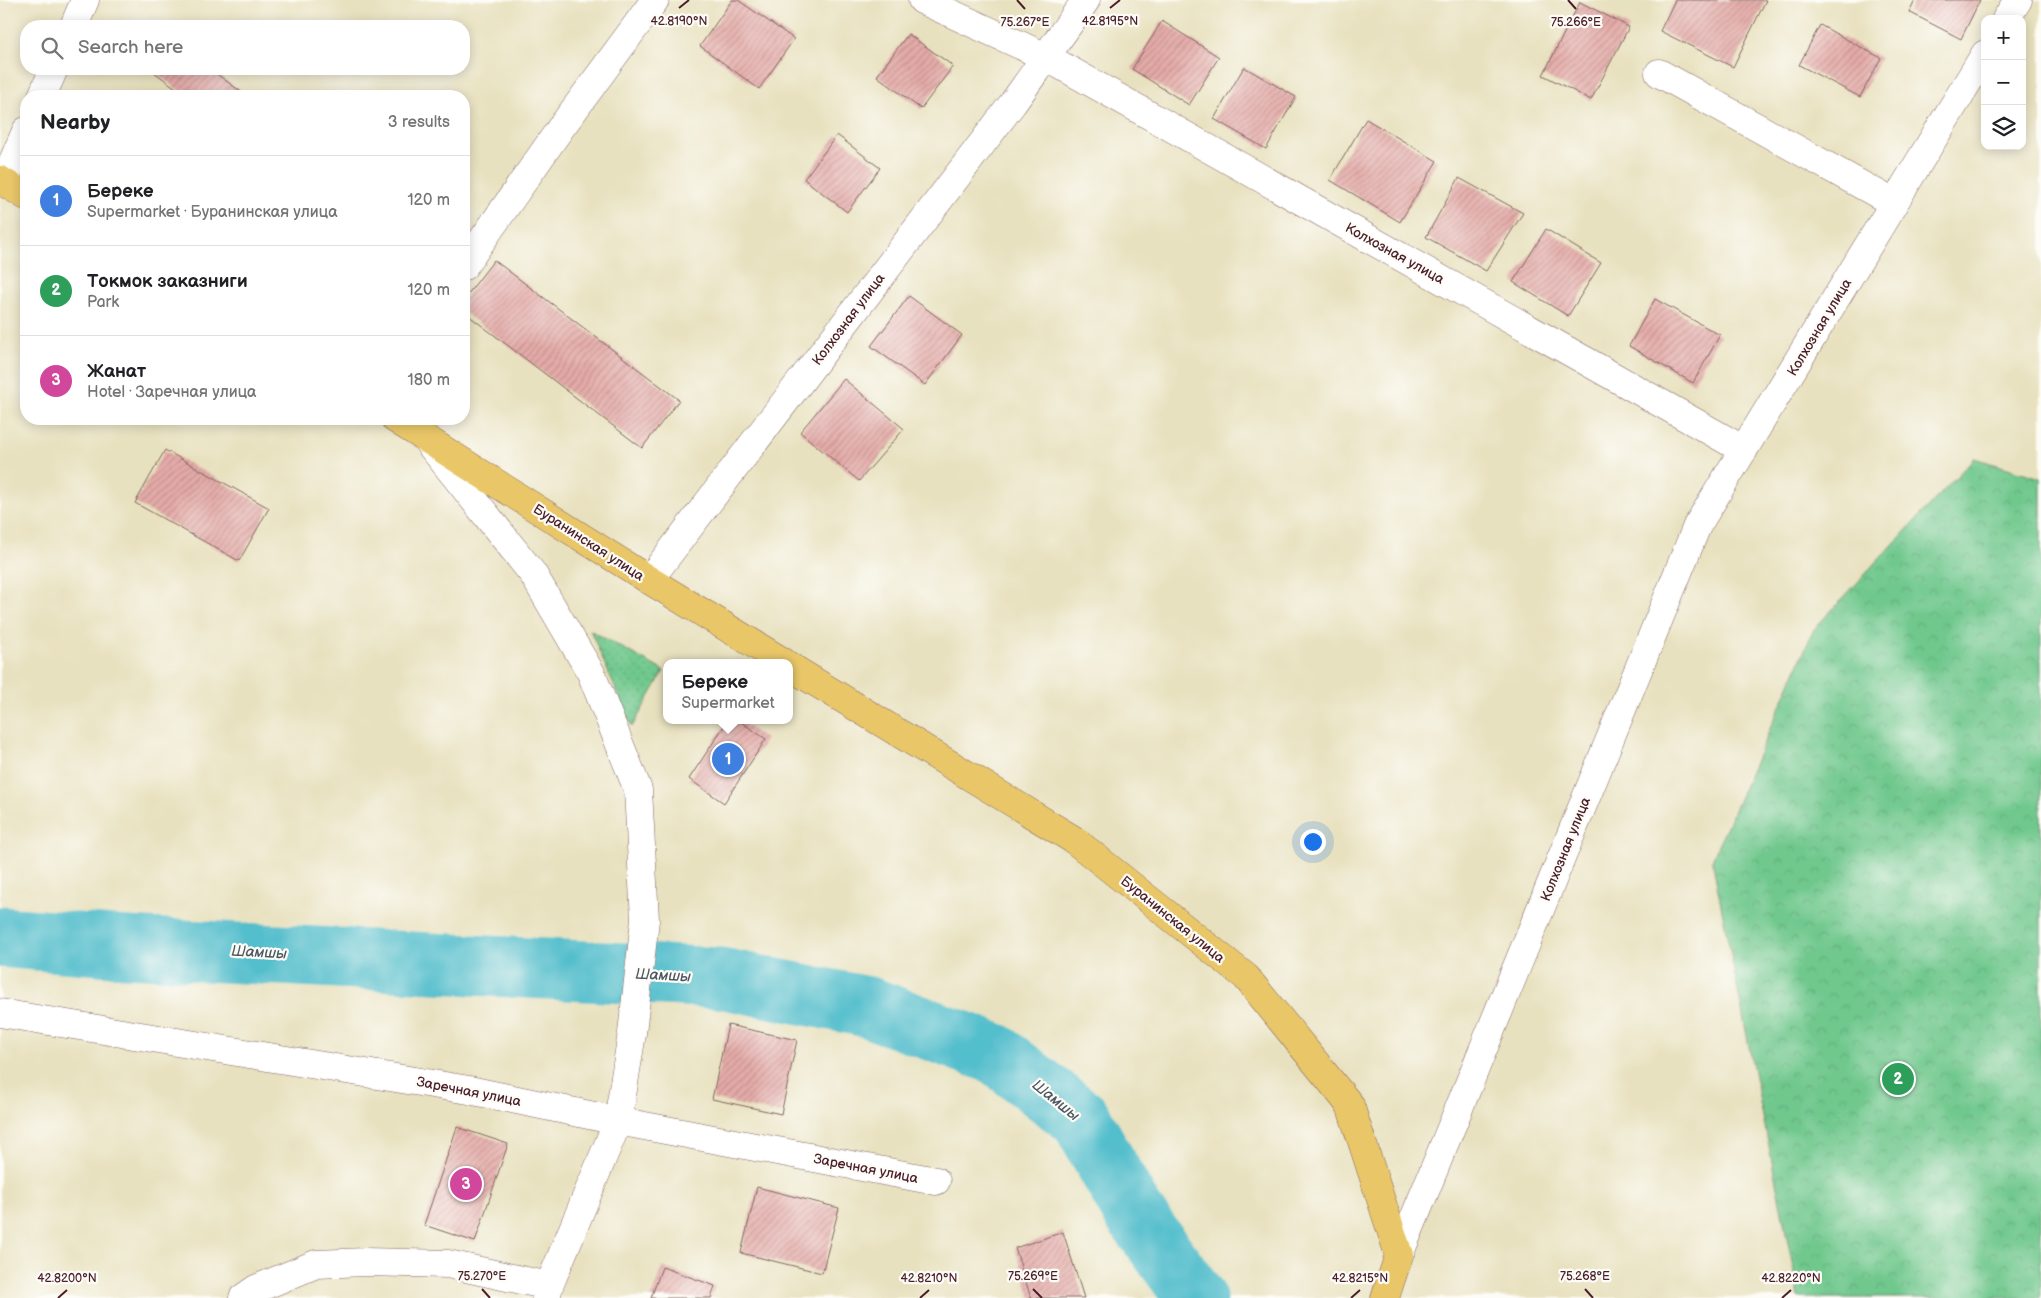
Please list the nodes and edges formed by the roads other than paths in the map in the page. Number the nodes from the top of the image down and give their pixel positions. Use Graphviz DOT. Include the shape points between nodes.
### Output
graph roads {
  1 [pos="85,0"];
  2 [pos="655,0"];
  3 [pos="922,0"];
  4 [pos="1086,0"];
  5 [pos="2018,0"];
  6 [pos="2009,15"];
  7 [pos="77,20"];
  8 [pos="1046,57"];
  9 [pos="1981,60"];
  10 [pos="1658,73"];
  11 [pos="51,75"];
  12 [pos="45,90"];
  13 [pos="20,152"];
  14 [pos="10,186"];
  15 [pos="1894,203"];
  16 [pos="470,257"];
  17 [pos="405,425"];
  18 [pos="422,435"];
  19 [pos="1744,450"];
  20 [pos="649,580"];
  21 [pos="778,659"];
  22 [pos="793,668"];
  23 [pos="0,1012"];
  24 [pos="618,1121"];
  25 [pos="936,1181"];
  26 [pos="1399,1255"];
  27 [pos="548,1292"];
  28 [pos="243,1298"];
  29 [pos="1385,1298"];
  1 -- 7 [label="street"];
  2 -- 16 [label="street"];
  3 -- 8 [label="street, Колхозная улица"];
  4 -- 8 [label="street, Колхозная улица"];
  5 -- 6 [label="street"];
  8 -- 19 [label="street, Колхозная улица"];
  8 -- 20 [label="street, Колхозная улица"];
  9 -- 15 [label="street, Колхозная улица"];
  10 -- 15 [label="street"];
  11 -- 12 [label="street"];
  13 -- 14 [label="street"];
  15 -- 19 [label="street, Колхозная улица"];
  17 -- 18 [label="main road, Буранинская улица"];
  18 -- 20 [label="main road, Буранинская улица"];
  18 -- 24 [label="street" via="533,574 591,673 638,790 645,920"];
  19 -- 26 [label="street, Колхозная улица" via="1697,526"];
  20 -- 21 [label="main road, Буранинская улица"];
  22 -- 26 [label="main road, Буранинская улица" via="1074,840 1246,977 1350,1104"];
  23 -- 24 [label="street, Заречная улица" via="469,1090"];
  24 -- 25 [label="street, Заречная улица"];
  24 -- 27 [label="street"];
  26 -- 29 [label="main road"];
  27 -- 28 [label="street" via="448,1264 366,1262 316,1264 256,1289"];
}
